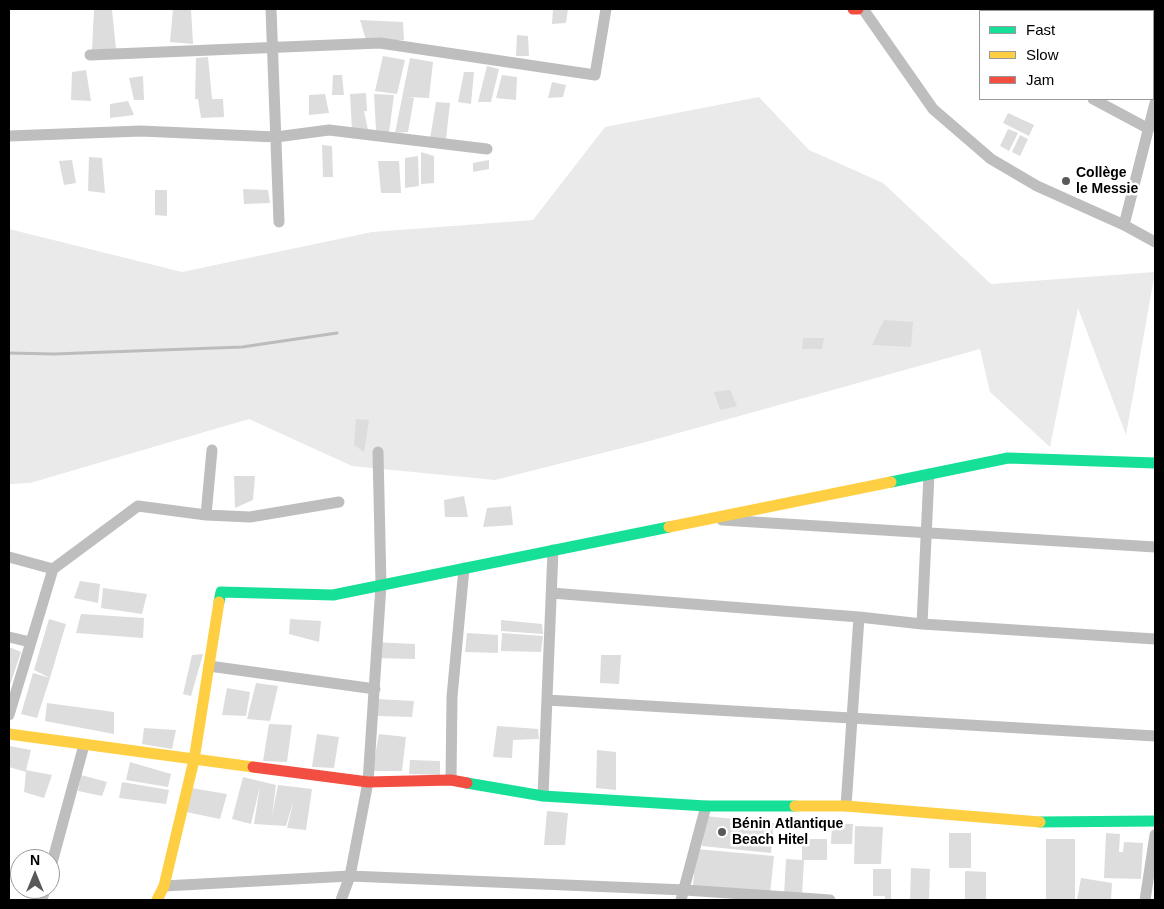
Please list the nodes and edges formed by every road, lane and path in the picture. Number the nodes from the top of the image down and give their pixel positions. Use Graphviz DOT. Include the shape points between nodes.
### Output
graph roads {
  1 [pos="271,9"];
  2 [pos="606,9"];
  3 [pos="853,9"];
  4 [pos="858,9"];
  5 [pos="863,9"];
  6 [pos="272,47"];
  7 [pos="90,55"];
  8 [pos="1095,100"];
  9 [pos="1155,103"];
  10 [pos="1148,129"];
  11 [pos="9,136"];
  12 [pos="276,137"];
  13 [pos="487,149"];
  14 [pos="279,222"];
  15 [pos="1124,225"];
  16 [pos="1155,242"];
  17 [pos="212,450"];
  18 [pos="378,452"];
  19 [pos="1155,463"];
  20 [pos="929,474"];
  21 [pos="339,502"];
  22 [pos="206,515"];
  23 [pos="703,519"];
  24 [pos="926,533"];
  25 [pos="1155,547"];
  26 [pos="553,550"];
  27 [pos="9,557"];
  28 [pos="464,568"];
  29 [pos="53,569"];
  30 [pos="381,585"];
  31 [pos="551,593"];
  32 [pos="858,616"];
  33 [pos="922,624"];
  34 [pos="9,637"];
  35 [pos="1155,639"];
  36 [pos="30,642"];
  37 [pos="209,666"];
  38 [pos="375,689"];
  39 [pos="547,700"];
  40 [pos="9,714"];
  41 [pos="852,718"];
  42 [pos="9,734"];
  43 [pos="1155,736"];
  44 [pos="84,745"];
  45 [pos="194,760"];
  46 [pos="451,780"];
  47 [pos="368,782"];
  48 [pos="543,796"];
  49 [pos="706,806"];
  50 [pos="846,806"];
  51 [pos="1155,821"];
  52 [pos="1155,835"];
  53 [pos="56,849"];
  54 [pos="350,876"];
  55 [pos="164,886"];
  56 [pos="683,895"];
  57 [pos="157,900"];
  58 [pos="341,900"];
  59 [pos="830,900"];
  60 [pos="1145,900"];
  1 -- 6 [label="street"];
  2 -- 6 [label="street" via="595,75 380,43"];
  3 -- 4 [label="street"];
  5 -- 15 [label="street" via="933,109 990,159 1037,186"];
  6 -- 7 [label="street"];
  6 -- 12 [label="street"];
  8 -- 10 [label="street"];
  9 -- 10 [label="street"];
  10 -- 15 [label="street"];
  11 -- 12 [label="street" via="141,131"];
  12 -- 13 [label="street" via="329,130"];
  12 -- 14 [label="street"];
  15 -- 16 [label="street"];
  17 -- 22 [label="street"];
  18 -- 30 [label="street"];
  19 -- 20 [label="street" via="1008,458"];
  20 -- 23 [label="street"];
  20 -- 24 [label="street"];
  21 -- 22 [label="street" via="250,517"];
  22 -- 29 [label="street" via="138,506"];
  23 -- 24 [label="street"];
  23 -- 26 [label="street"];
  24 -- 25 [label="street"];
  24 -- 33 [label="street"];
  26 -- 28 [label="street"];
  26 -- 31 [label="street"];
  27 -- 29 [label="street"];
  28 -- 30 [label="street"];
  28 -- 46 [label="street" via="452,698"];
  29 -- 36 [label="street"];
  30 -- 37 [label="street" via="333,595 221,592"];
  30 -- 38 [label="street"];
  31 -- 32 [label="street"];
  31 -- 39 [label="street"];
  32 -- 33 [label="street"];
  32 -- 41 [label="street"];
  33 -- 35 [label="street"];
  34 -- 36 [label="street"];
  36 -- 40 [label="street"];
  37 -- 38 [label="street"];
  37 -- 45 [label="street"];
  38 -- 47 [label="street"];
  39 -- 41 [label="street"];
  39 -- 48 [label="street"];
  41 -- 43 [label="street"];
  41 -- 50 [label="street"];
  42 -- 44 [label="street"];
  44 -- 45 [label="street"];
  44 -- 53 [label="street"];
  45 -- 47 [label="street"];
  45 -- 55 [label="street"];
  46 -- 47 [label="street"];
  46 -- 48 [label="street"];
  47 -- 54 [label="street"];
  48 -- 49 [label="street"];
  49 -- 50 [label="street"];
  49 -- 56 [label="street"];
  50 -- 51 [label="street" via="1050,823"];
  52 -- 60 [label="street"];
  54 -- 55 [label="street"];
  54 -- 56 [label="street"];
  54 -- 58 [label="street"];
  55 -- 57 [label="street"];
  56 -- 59 [label="street"];
}
